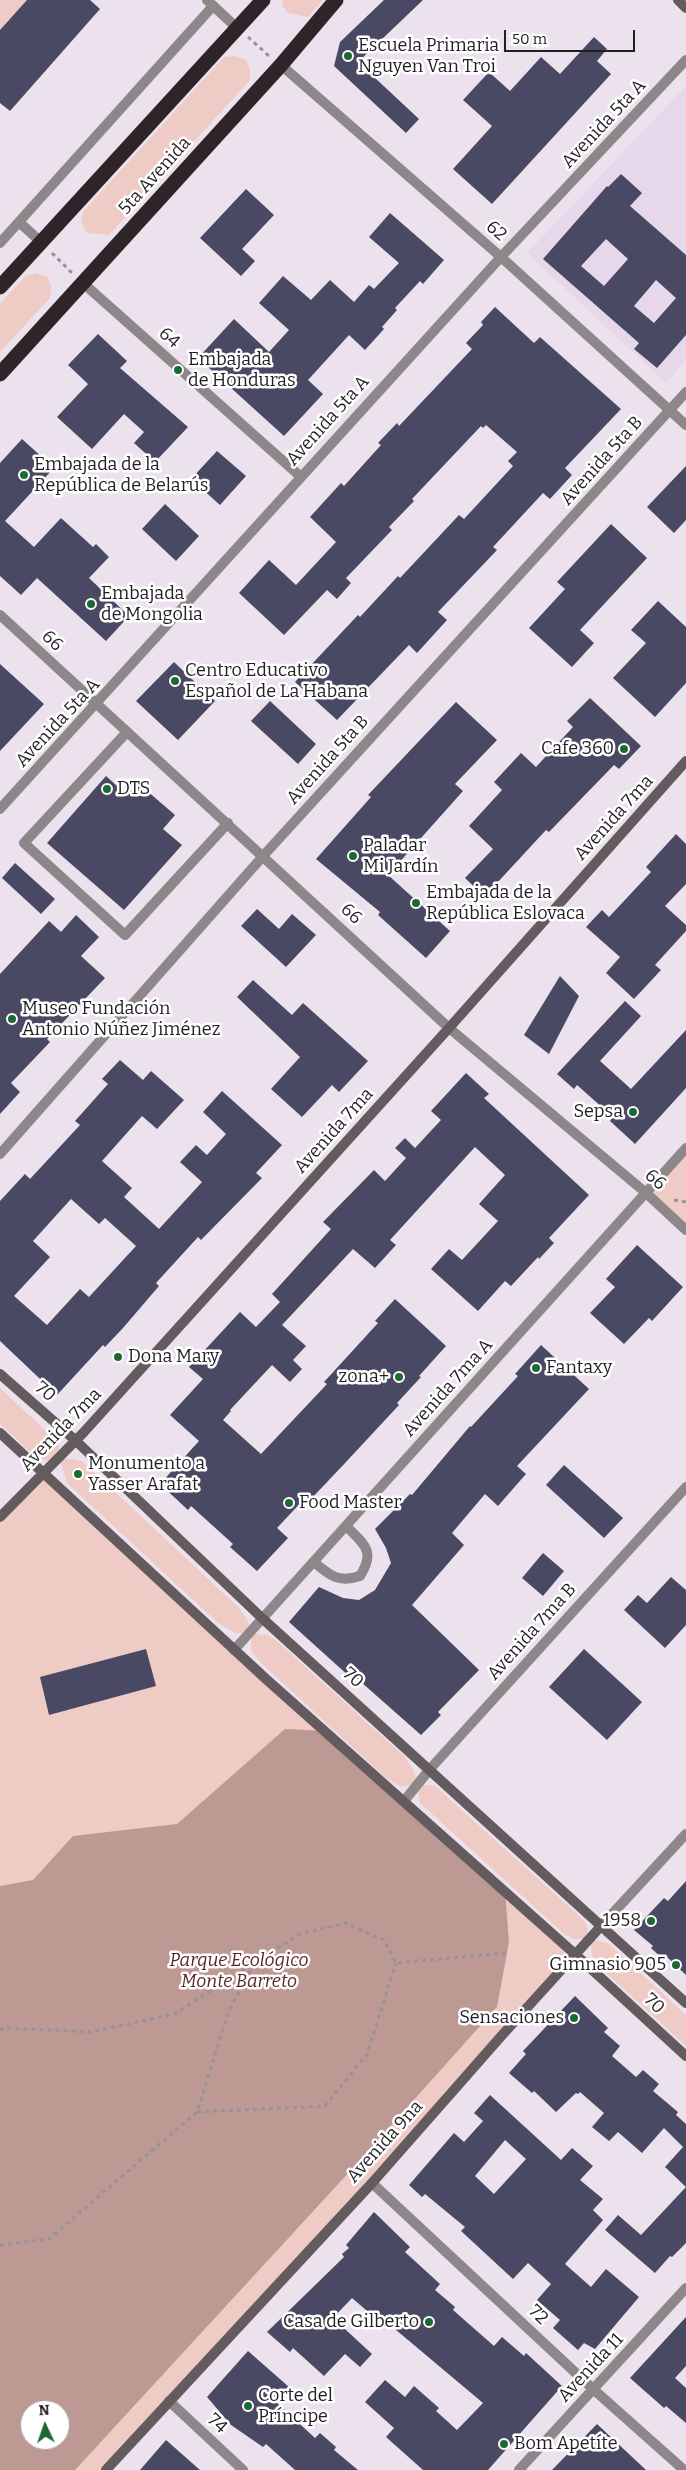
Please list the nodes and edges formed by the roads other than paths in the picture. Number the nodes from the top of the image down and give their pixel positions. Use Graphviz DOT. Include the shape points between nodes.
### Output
graph roads {
  1 [pos="263,0"];
  2 [pos="336,0"];
  3 [pos="678,0"];
  4 [pos="210,3"];
  5 [pos="686,8"];
  6 [pos="238,28"];
  7 [pos="686,60"];
  8 [pos="280,65"];
  9 [pos="19,222"];
  10 [pos="41,242"];
  11 [pos="0,243"];
  12 [pos="501,257"];
  13 [pos="83,284"];
  14 [pos="0,287"];
  15 [pos="0,374"];
  16 [pos="686,392"];
  17 [pos="670,410"];
  18 [pos="686,425"];
  19 [pos="300,476"];
  20 [pos="0,615"];
  21 [pos="97,704"];
  22 [pos="127,732"];
  23 [pos="686,761"];
  24 [pos="0,809"];
  25 [pos="228,823"];
  26 [pos="264,855"];
  27 [pos="449,1028"];
  28 [pos="686,1148"];
  29 [pos="0,1154"];
  30 [pos="645,1192"];
  31 [pos="686,1230"];
  32 [pos="0,1374"];
  33 [pos="0,1433"];
  34 [pos="75,1440"];
  35 [pos="44,1472"];
  36 [pos="686,1487"];
  37 [pos="0,1517"];
  38 [pos="346,1526"];
  39 [pos="314,1562"];
  40 [pos="263,1620"];
  41 [pos="234,1650"];
  42 [pos="430,1769"];
  43 [pos="404,1801"];
  44 [pos="686,1834"];
  45 [pos="602,1925"];
  46 [pos="576,1955"];
  47 [pos="686,2003"];
  48 [pos="686,2056"];
  49 [pos="372,2183"];
  50 [pos="686,2288"];
  51 [pos="593,2389"];
  52 [pos="170,2401"];
  53 [pos="106,2470"];
  54 [pos="243,2470"];
  55 [pos="519,2470"];
  56 [pos="684,2470"];
  1 -- 6 [label="highway"];
  2 -- 8 [label="highway, 5ta Avenida"];
  3 -- 5 [label="main road"];
  4 -- 6 [label="street"];
  4 -- 9 [label="street"];
  6 -- 10 [label="highway"];
  7 -- 12 [label="street, Avenida 5ta A"];
  8 -- 12 [label="street, 62"];
  8 -- 13 [label="highway, 5ta Avenida"];
  9 -- 10 [label="street"];
  9 -- 11 [label="street"];
  10 -- 14 [label="highway"];
  12 -- 17 [label="street, 62"];
  12 -- 19 [label="street, Avenida 5ta A"];
  13 -- 15 [label="highway, 5ta Avenida"];
  13 -- 19 [label="street, 64"];
  16 -- 17 [label="street, Avenida 5ta B"];
  17 -- 18 [label="street, 62"];
  17 -- 26 [label="street, Avenida 5ta B"];
  19 -- 21 [label="street, Avenida 5ta A"];
  20 -- 21 [label="street, 66"];
  21 -- 22 [label="street, 66"];
  21 -- 24 [label="street, Avenida 5ta A"];
  22 -- 25 [label="street, 66"];
  22 -- 25 [label="street" via="24,843 117,929 125,935"];
  23 -- 27 [label="main road, Avenida 7ma"];
  25 -- 26 [label="street, 66"];
  26 -- 27 [label="street, 66"];
  26 -- 29 [label="street, Avenida 5ta B"];
  27 -- 30 [label="street, 66"];
  27 -- 34 [label="main road, Avenida 7ma"];
  28 -- 30 [label="street, Avenida 7ma A"];
  30 -- 31 [label="street, 66"];
  30 -- 38 [label="street, Avenida 7ma A"];
  32 -- 34 [label="main road, 70"];
  33 -- 35 [label="main road, 70"];
  34 -- 35 [label="main road, Avenida 7ma"];
  34 -- 40 [label="main road, 70"];
  35 -- 37 [label="main road, Avenida 7ma"];
  35 -- 41 [label="main road, 70"];
  36 -- 42 [label="street, Avenida 7ma B"];
  38 -- 39 [label="street, Avenida 7ma A"];
  38 -- 39 [label="street" via="366,1547 368,1557 360,1576 351,1580 332,1578"];
  39 -- 40 [label="street, Avenida 7ma A"];
  40 -- 41 [label="street, Avenida 7ma A"];
  40 -- 42 [label="main road, 70"];
  41 -- 43 [label="main road, 70"];
  42 -- 43 [label="street, Avenida 7ma B"];
  42 -- 45 [label="main road, 70"];
  43 -- 46 [label="main road, 70"];
  44 -- 45 [label="street, Avenida 9na"];
  45 -- 46 [label="main road, Avenida 9na"];
  45 -- 47 [label="main road, 70"];
  46 -- 48 [label="main road, 70"];
  46 -- 49 [label="main road, Avenida 9na"];
  49 -- 51 [label="street, 72"];
  49 -- 52 [label="main road, Avenida 9na"];
  50 -- 51 [label="street, Avenida 11"];
  51 -- 55 [label="street, Avenida 11"];
  51 -- 56 [label="street, 72"];
  52 -- 53 [label="main road, Avenida 9na"];
  52 -- 54 [label="street, 74"];
}
